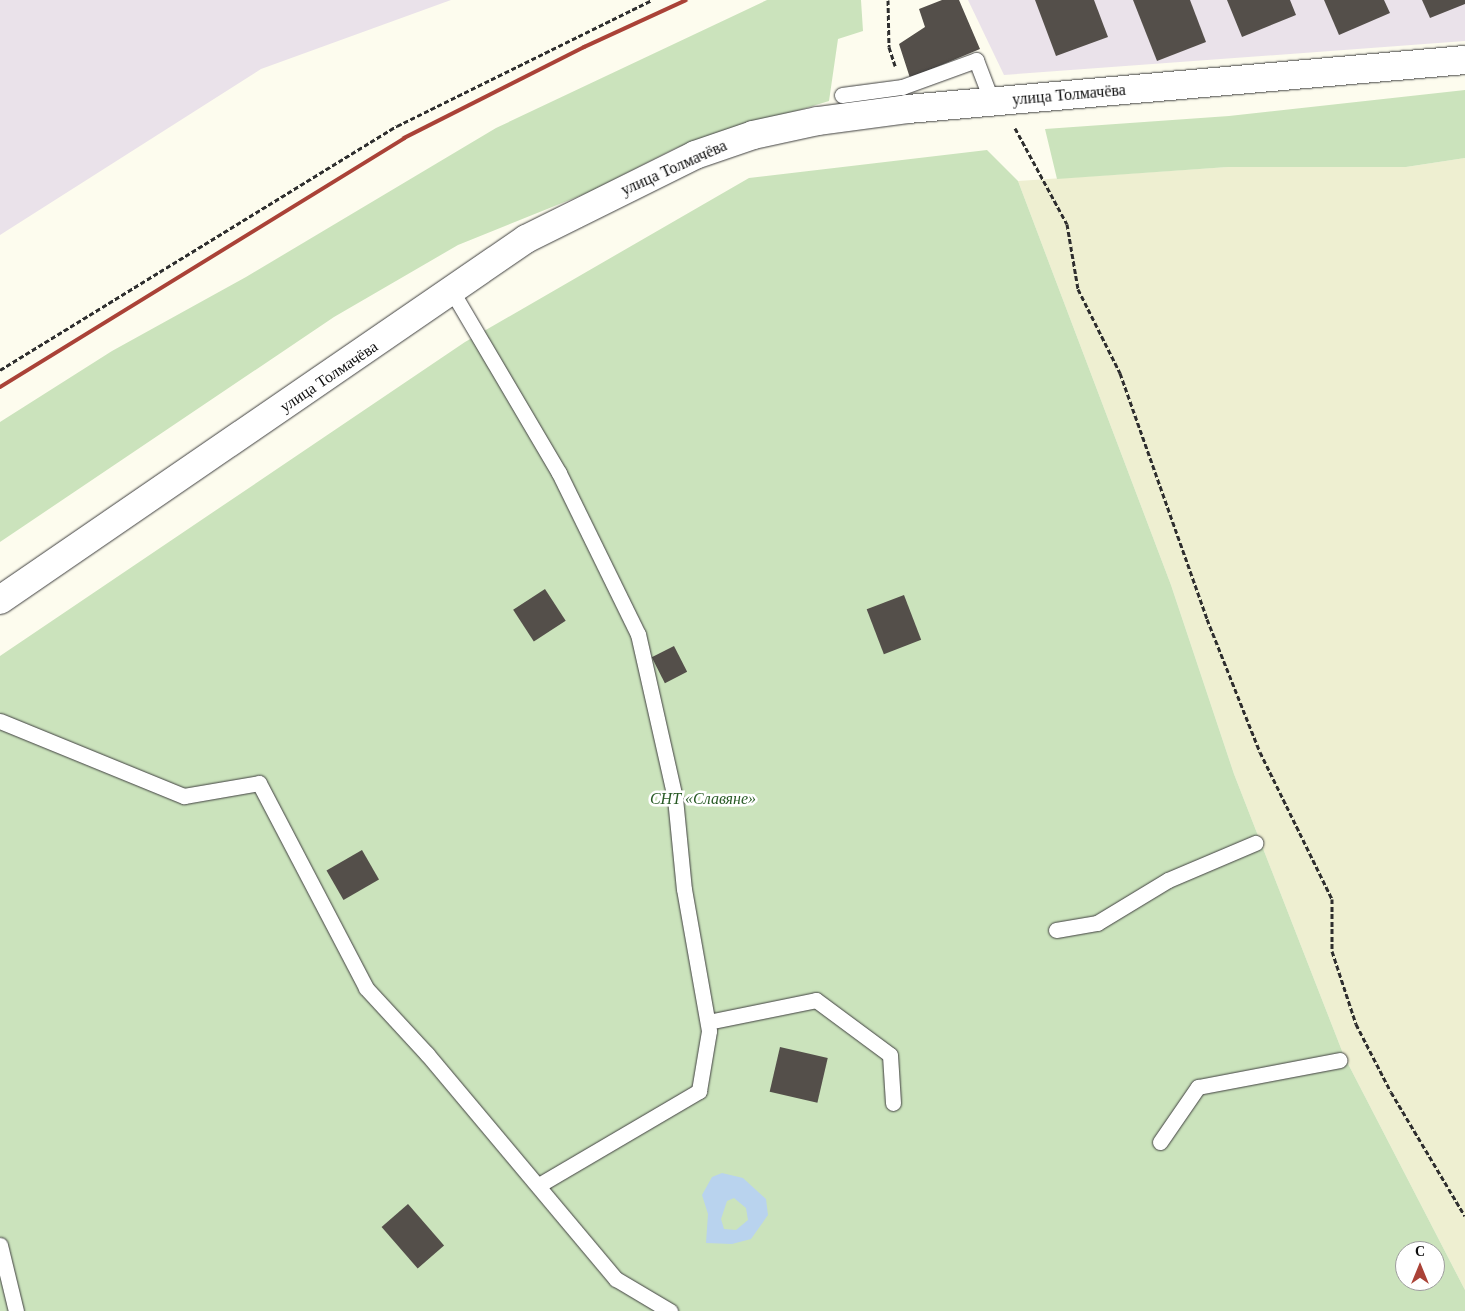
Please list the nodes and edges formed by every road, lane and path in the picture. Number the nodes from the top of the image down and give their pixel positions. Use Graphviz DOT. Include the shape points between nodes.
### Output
graph roads {
  1 [pos="652,0"];
  2 [pos="888,0"];
  3 [pos="1465,60"];
  4 [pos="902,88"];
  5 [pos="842,95"];
  6 [pos="1004,101"];
  7 [pos="453,293"];
  8 [pos="0,370"];
  9 [pos="0,600"];
  10 [pos="0,720"];
  11 [pos="1255,843"];
  12 [pos="1056,930"];
  13 [pos="708,1022"];
  14 [pos="1339,1060"];
  15 [pos="893,1103"];
  16 [pos="1160,1142"];
  17 [pos="539,1185"];
  18 [pos="1465,1216"];
  19 [pos="0,1244"];
  20 [pos="16,1311"];
  21 [pos="670,1311"];
  1 -- 8 [label="path" via="396,126"];
  2 -- 4 [label="path" via="889,47"];
  3 -- 6 [label="street, улица Толмачёва"];
  4 -- 5 [label="lane"];
  4 -- 6 [label="lane" via="976,60"];
  6 -- 7 [label="street, улица Толмачёва" via="818,121 753,135 695,155 526,239"];
  6 -- 18 [label="path" via="1014,129 1056,199 1067,224 1078,289 1120,373 1214,637 1260,752 1332,899 1332,951 1356,1024 1391,1092"];
  7 -- 9 [label="street, улица Толмачёва"];
  7 -- 13 [label="lane" via="559,473 638,634 675,798 684,889"];
  10 -- 17 [label="lane" via="184,796 258,783 366,988"];
  11 -- 12 [label="lane" via="1168,880 1097,923"];
  13 -- 15 [label="lane" via="816,1000 890,1055"];
  13 -- 17 [label="lane" via="700,1091"];
  14 -- 16 [label="lane" via="1198,1087"];
  17 -- 21 [label="lane" via="616,1279"];
  19 -- 20 [label="lane"];
}
